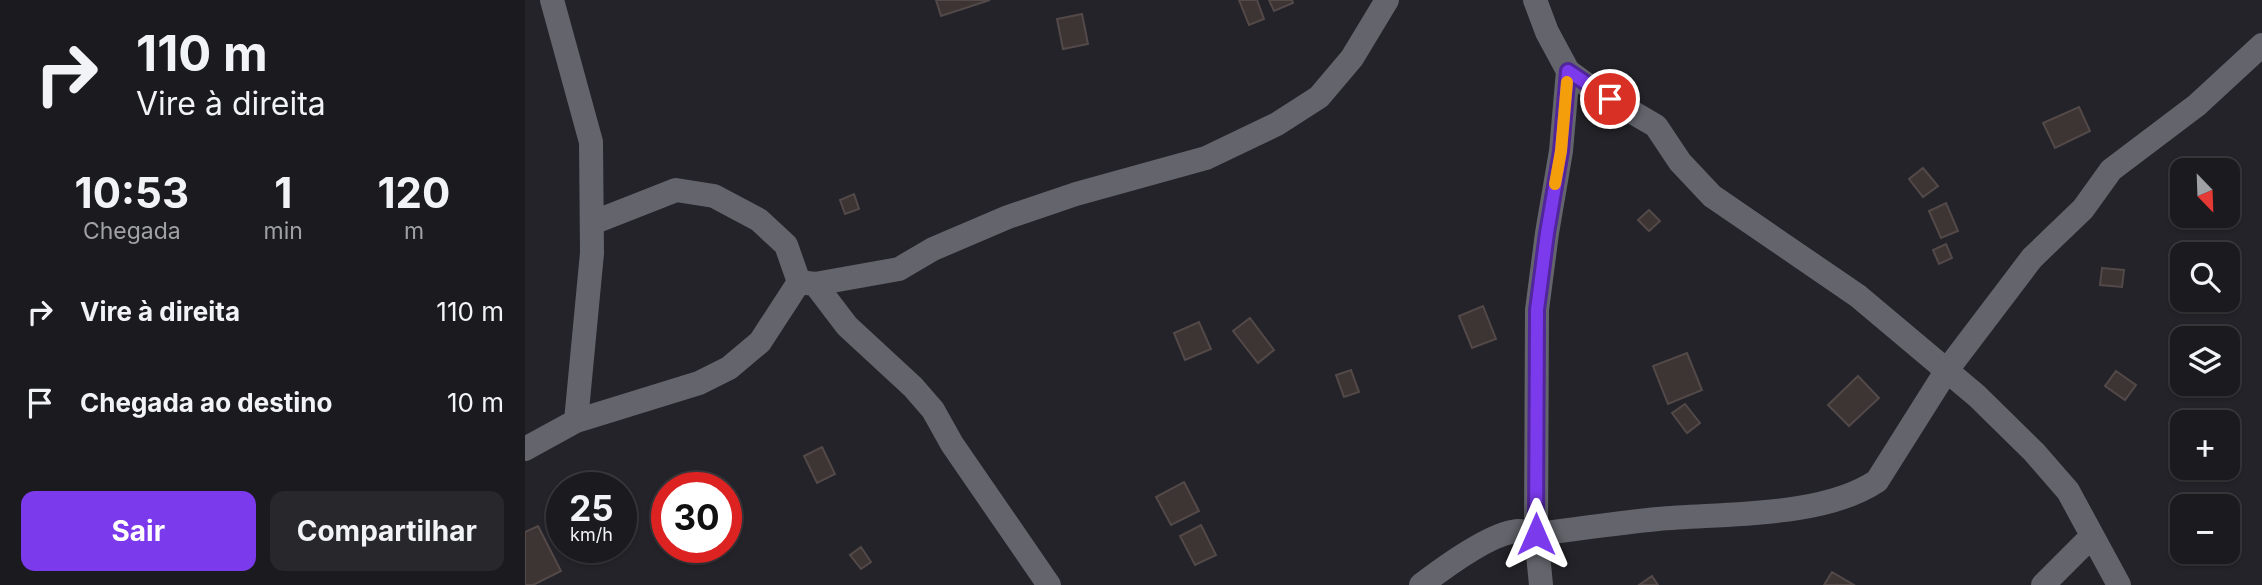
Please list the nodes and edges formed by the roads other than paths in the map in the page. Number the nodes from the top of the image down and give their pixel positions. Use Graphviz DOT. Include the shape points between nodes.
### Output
graph roads {
  1 [pos="552,0"];
  2 [pos="1387,0"];
  3 [pos="1535,0"];
  4 [pos="2262,45"];
  5 [pos="1568,71"];
  6 [pos="592,223"];
  7 [pos="807,283"];
  8 [pos="1947,370"];
  9 [pos="576,421"];
  10 [pos="525,450"];
  11 [pos="1536,534"];
  12 [pos="2092,536"];
  13 [pos="1049,585"];
  14 [pos="1421,585"];
  15 [pos="1541,585"];
  16 [pos="2043,585"];
  17 [pos="2119,585"];
  1 -- 6 [label="street" via="591,142"];
  2 -- 7 [label="street" via="1352,58 1319,97 1277,124 1206,158 1008,217 898,269"];
  3 -- 5 [label="street"];
  4 -- 8 [label="street" via="2197,105 2111,170 2083,209 2032,258"];
  5 -- 8 [label="street" via="1655,126 1712,196 1858,296"];
  5 -- 11 [label="street" via="1537,310"];
  6 -- 7 [label="street" via="675,190 715,196 759,220 786,245"];
  6 -- 9 [label="street"];
  7 -- 9 [label="street" via="759,342 729,368 699,383"];
  7 -- 13 [label="street" via="933,410"];
  8 -- 11 [label="street" via="1877,481 1861,491 1766,512"];
  8 -- 12 [label="street" via="2034,452 2068,491"];
  9 -- 10 [label="street"];
  11 -- 14 [label="street" via="1517,531 1490,540"];
  11 -- 15 [label="street"];
  12 -- 16 [label="street"];
  12 -- 17 [label="street"];
}
